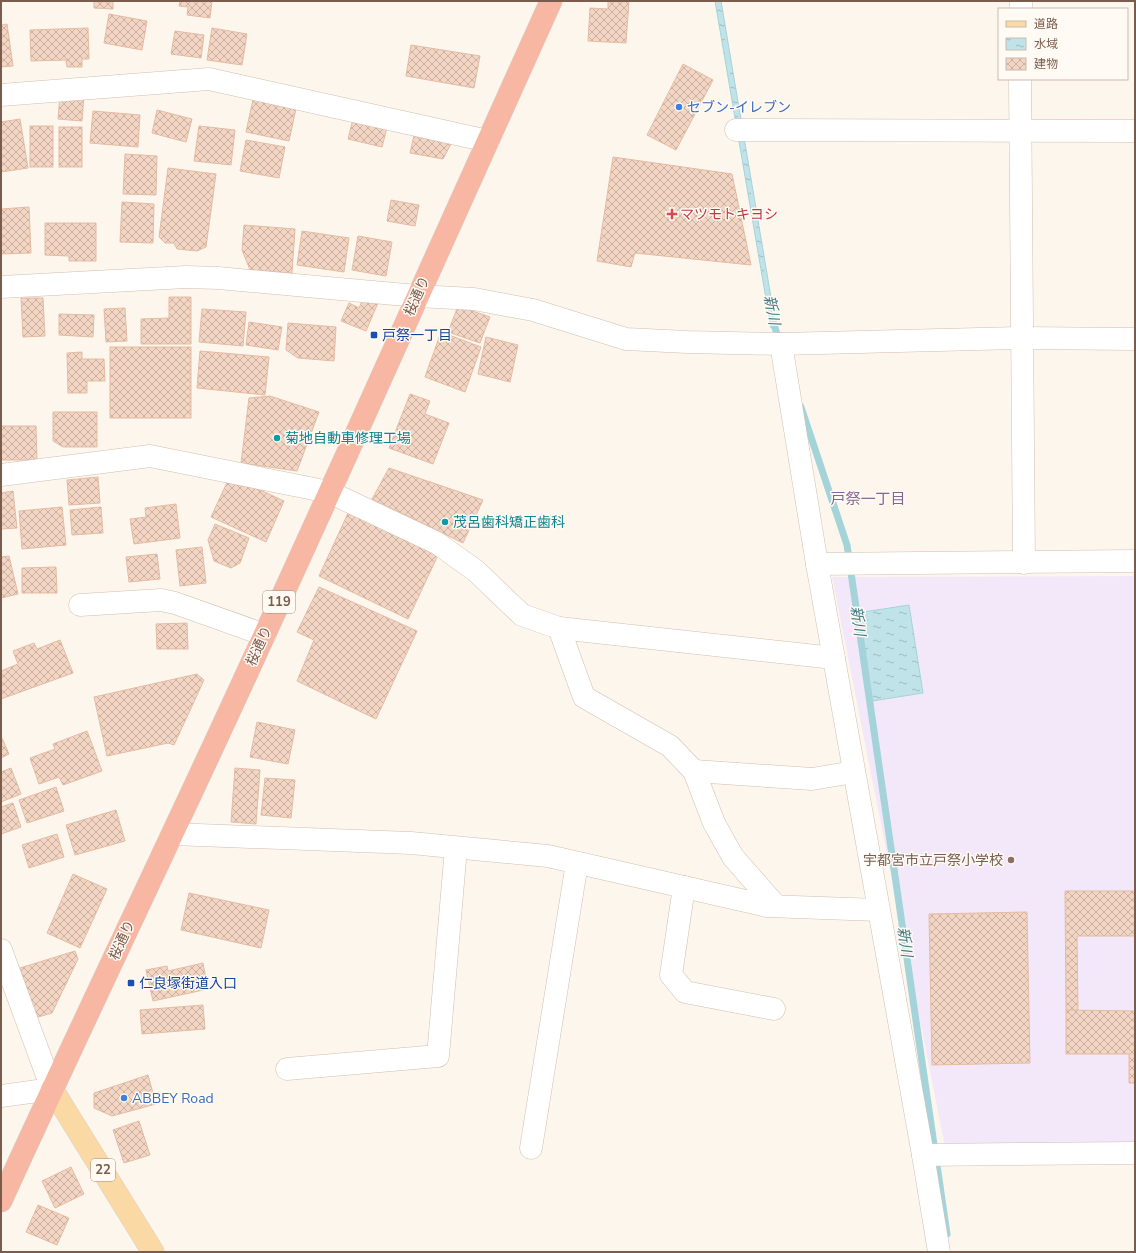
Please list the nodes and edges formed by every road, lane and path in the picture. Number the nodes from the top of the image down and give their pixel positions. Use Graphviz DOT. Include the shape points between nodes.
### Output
graph roads {
  1 [pos="551,1"];
  2 [pos="1020,80"];
  3 [pos="1,95"];
  4 [pos="736,130"];
  5 [pos="1020,130"];
  6 [pos="1135,131"];
  7 [pos="488,141"];
  8 [pos="1,287"];
  9 [pos="417,296"];
  10 [pos="1022,338"];
  11 [pos="1135,339"];
  12 [pos="781,344"];
  13 [pos="1,475"];
  14 [pos="329,492"];
  15 [pos="1135,561"];
  16 [pos="1024,562"];
  17 [pos="817,564"];
  18 [pos="80,604"];
  19 [pos="559,628"];
  20 [pos="265,634"];
  21 [pos="834,658"];
  22 [pos="694,771"];
  23 [pos="854,772"];
  24 [pos="172,834"];
  25 [pos="456,848"];
  26 [pos="577,863"];
  27 [pos="684,887"];
  28 [pos="776,906"];
  29 [pos="878,910"];
  30 [pos="1,950"];
  31 [pos="774,1009"];
  32 [pos="287,1069"];
  33 [pos="52,1089"];
  34 [pos="1,1096"];
  35 [pos="531,1148"];
  36 [pos="1135,1153"];
  37 [pos="923,1155"];
  38 [pos="1,1201"];
  39 [pos="154,1252"];
  40 [pos="938,1252"];
  1 -- 7 [label="highway, 桜通り / 119"];
  2 -- 5 [label="street"];
  3 -- 7 [label="street" via="210,79"];
  4 -- 5 [label="street"];
  5 -- 6 [label="street"];
  5 -- 10 [label="street"];
  7 -- 9 [label="highway, 桜通り / 119"];
  8 -- 9 [label="street" via="186,276"];
  9 -- 12 [label="street" via="474,299 533,310 626,339"];
  9 -- 14 [label="highway, 桜通り / 119"];
  10 -- 11 [label="street"];
  10 -- 12 [label="street"];
  10 -- 16 [label="street"];
  12 -- 17 [label="street"];
  13 -- 14 [label="street" via="150,456"];
  14 -- 19 [label="street" via="437,543 476,571 522,615"];
  14 -- 20 [label="highway, 桜通り / 119"];
  15 -- 16 [label="street"];
  16 -- 17 [label="street"];
  17 -- 21 [label="street"];
  18 -- 20 [label="street" via="161,600"];
  19 -- 21 [label="street"];
  19 -- 22 [label="street" via="584,697 670,746"];
  20 -- 24 [label="highway, 桜通り / 119"];
  21 -- 23 [label="street"];
  22 -- 23 [label="street" via="812,780"];
  22 -- 28 [label="street" via="714,823 733,857"];
  23 -- 29 [label="street"];
  24 -- 25 [label="street" via="403,843"];
  24 -- 33 [label="highway, 桜通り / 119"];
  25 -- 26 [label="street" via="548,856"];
  25 -- 32 [label="street" via="438,1056"];
  26 -- 27 [label="street"];
  26 -- 35 [label="street"];
  27 -- 28 [label="street"];
  27 -- 31 [label="street" via="671,975 685,992"];
  28 -- 29 [label="street"];
  29 -- 37 [label="street"];
  30 -- 33 [label="street"];
  33 -- 34 [label="street"];
  33 -- 38 [label="highway, 桜通り / 119"];
  33 -- 39 [label="main road, 22"];
  36 -- 37 [label="street"];
  37 -- 40 [label="street"];
}
